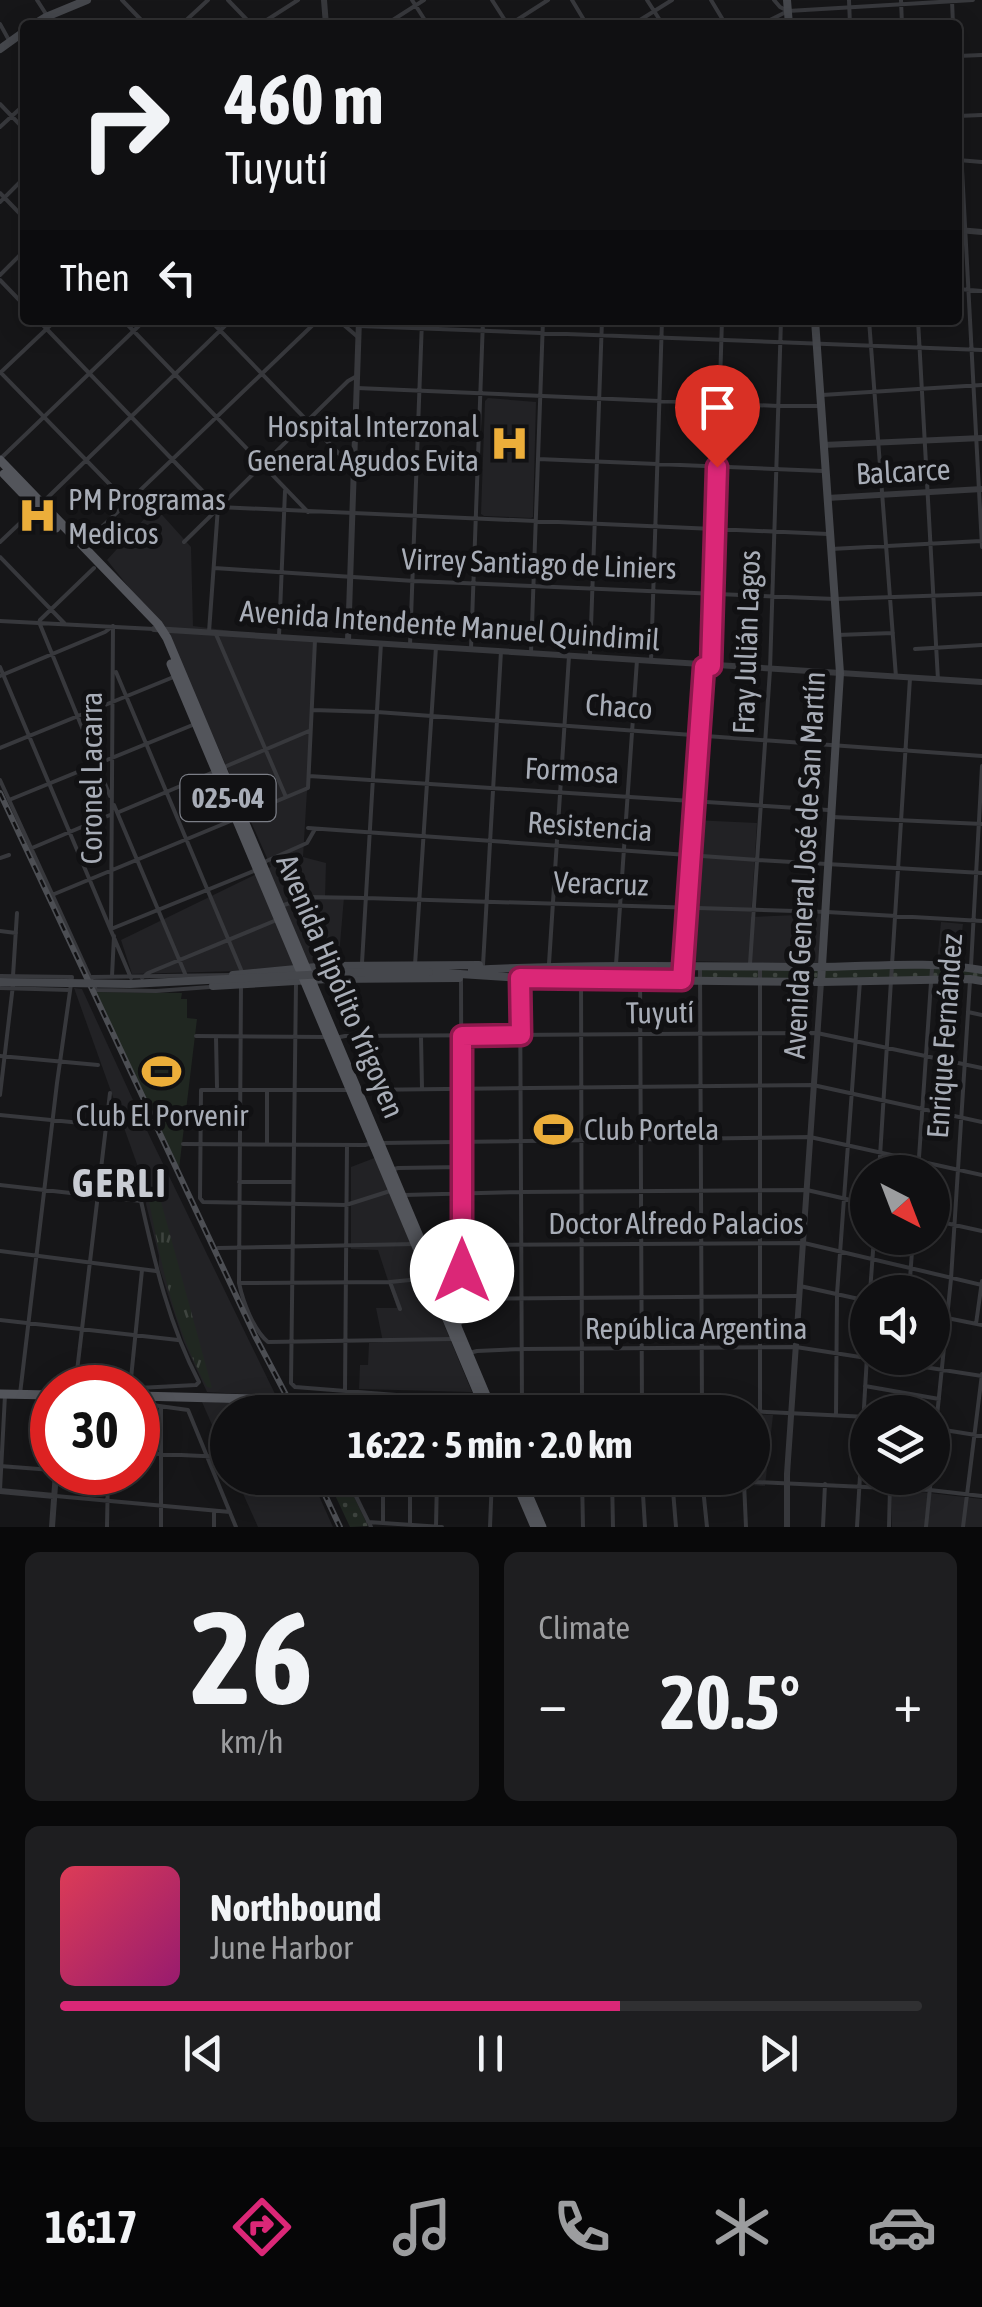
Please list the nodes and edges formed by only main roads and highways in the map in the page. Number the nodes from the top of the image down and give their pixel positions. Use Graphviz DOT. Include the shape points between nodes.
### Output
graph roads {
  1 [pos="87,0"];
  2 [pos="40,20"];
  3 [pos="815,325"];
  4 [pos="0,460"];
  5 [pos="0,469"];
  6 [pos="39,505"];
  7 [pos="158,629"];
  8 [pos="219,769"];
  9 [pos="260,866"];
  10 [pos="823,966"];
  11 [pos="504,967"];
  12 [pos="303,968"];
  13 [pos="982,970"];
  14 [pos="442,972"];
  15 [pos="488,976"];
  16 [pos="239,978"];
  17 [pos="304,980"];
  18 [pos="982,981"];
  19 [pos="0,982"];
  20 [pos="821,982"];
  21 [pos="93,984"];
  22 [pos="376,1143"];
  23 [pos="397,1193"];
  24 [pos="420,1246"];
  25 [pos="457,1333"];
  26 [pos="2,1394"];
  27 [pos="30,1394"];
  28 [pos="483,1395"];
  29 [pos="483,1395"];
  30 [pos="210,1398"];
  31 [pos="160,1399"];
  32 [pos="525,1495"];
  33 [pos="538,1527"];
  1 -- 2 [label="main road"];
  3 -- 10 [label="main road, Avenida General José de San Martín" via="840,673"];
  4 -- 6 [label="main road, Avenida Hipólito Yrigoyen / 025-04"];
  5 -- 6 [label="main road, Avenida Hipólito Yrigoyen / 025-04"];
  6 -- 7 [label="main road, Avenida Hipólito Yrigoyen / 025-04"];
  6 -- 7 [label="main road, Avenida Hipólito Yrigoyen / 025-04"];
  7 -- 8 [label="main road, Avenida Hipólito Yrigoyen / 025-04"];
  7 -- 8 [label="main road, Avenida Hipólito Yrigoyen / 025-04"];
  8 -- 9 [label="main road, Avenida Hipólito Yrigoyen / 025-04"];
  9 -- 12 [label="main road, Avenida Hipólito Yrigoyen / 025-04"];
  9 -- 12 [label="main road, Avenida Hipólito Yrigoyen / 025-04"];
  10 -- 11 [label="main road"];
  10 -- 13 [label="main road"];
  10 -- 20 [label="main road, Avenida General José de San Martín"];
  11 -- 12 [label="main road"];
  11 -- 14 [label="main road"];
  12 -- 16 [label="main road"];
  12 -- 17 [label="main road, Avenida Hipólito Yrigoyen / 025-04"];
  14 -- 15 [label="main road"];
  14 -- 21 [label="main road, bridge"];
  15 -- 17 [label="main road"];
  15 -- 20 [label="main road"];
  16 -- 17 [label="main road"];
  16 -- 21 [label="main road, bridge"];
  16 -- 21 [label="main road, bridge" via="214,986"];
  17 -- 22 [label="main road, Avenida Hipólito Yrigoyen / 025-04"];
  18 -- 20 [label="main road"];
  19 -- 21 [label="main road, bridge"];
  22 -- 23 [label="main road, Avenida Hipólito Yrigoyen / 025-04"];
  22 -- 23 [label="main road, Avenida Hipólito Yrigoyen / 025-04"];
  23 -- 24 [label="main road, Avenida Hipólito Yrigoyen / 025-04"];
  24 -- 25 [label="main road, Avenida Hipólito Yrigoyen / 025-04"];
  24 -- 25 [label="main road, Avenida Hipólito Yrigoyen / 025-04"];
  25 -- 28 [label="main road, Avenida Hipólito Yrigoyen / 025-04"];
  25 -- 29 [label="main road, Avenida Hipólito Yrigoyen / 025-04"];
  26 -- 27 [label="main road"];
  30 -- 31 [label="main road, bridge"];
  32 -- 33 [label="main road"];
}
